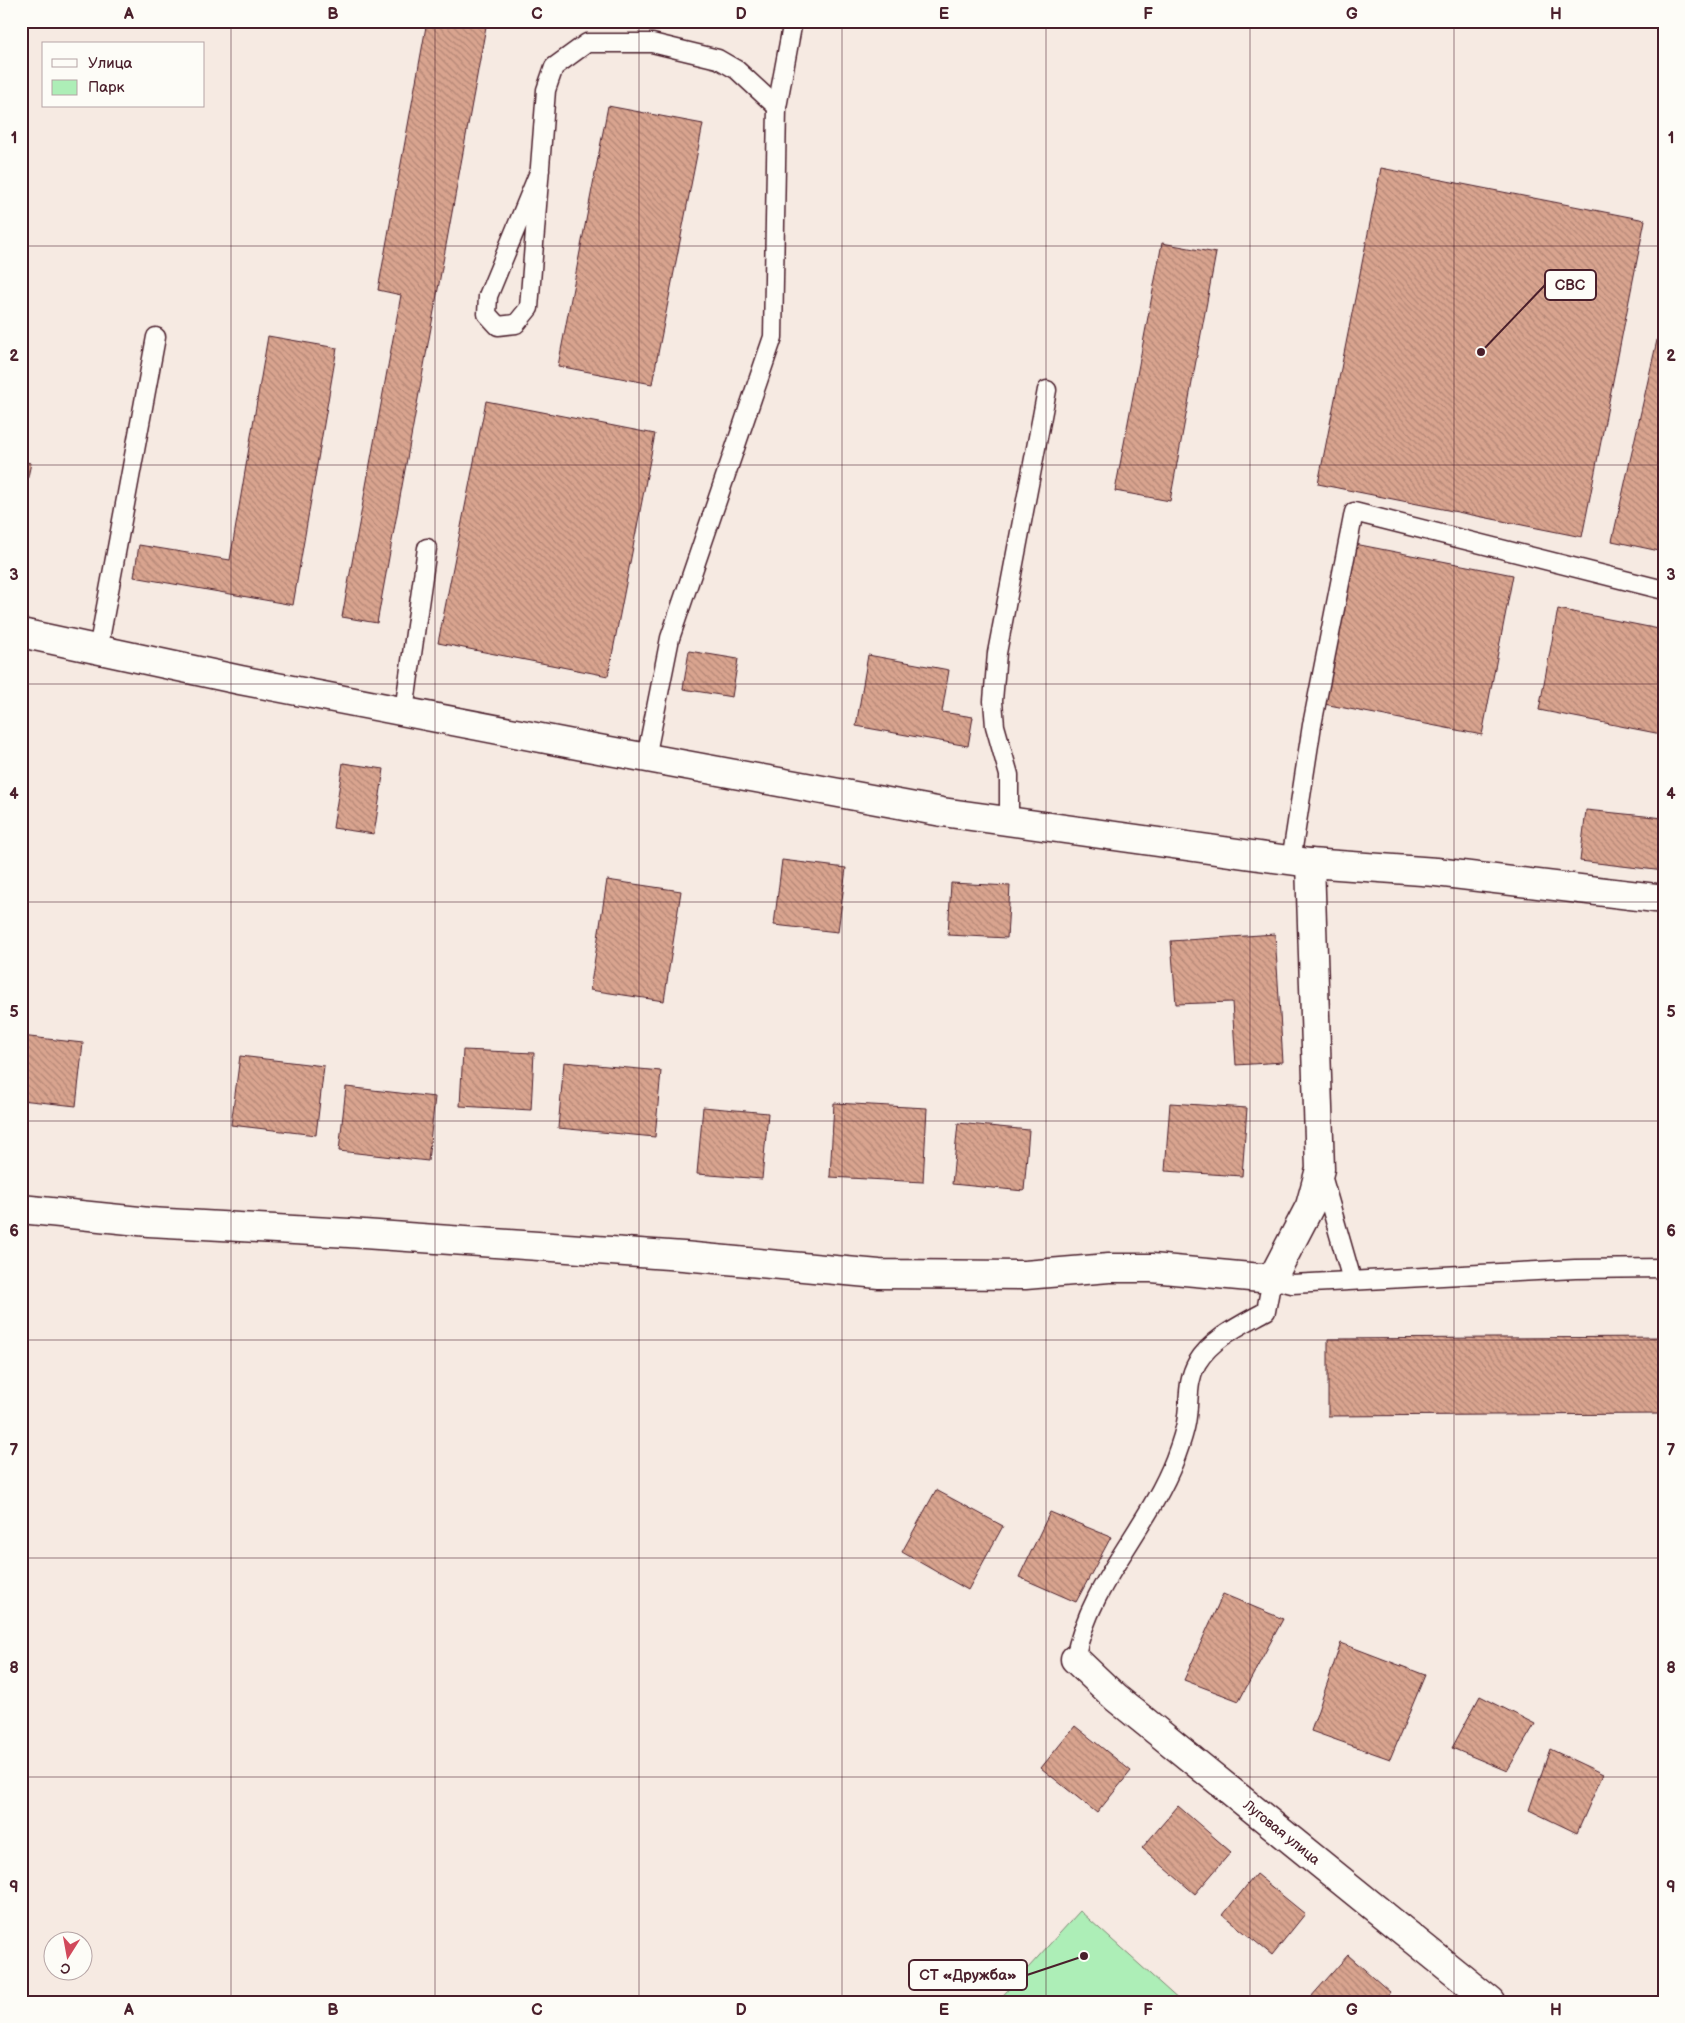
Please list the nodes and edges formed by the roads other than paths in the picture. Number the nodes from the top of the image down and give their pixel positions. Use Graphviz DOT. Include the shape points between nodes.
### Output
graph roads {
  1 [pos="793,21"];
  2 [pos="777,107"];
  3 [pos="540,170"];
  4 [pos="156,337"];
  5 [pos="1047,390"];
  6 [pos="427,548"];
  7 [pos="1664,590"];
  8 [pos="21,633"];
  9 [pos="98,650"];
  10 [pos="404,711"];
  11 [pos="646,758"];
  12 [pos="1008,821"];
  13 [pos="1300,862"];
  14 [pos="1664,899"];
  15 [pos="1320,1169"];
  16 [pos="21,1208"];
  17 [pos="1664,1268"];
  18 [pos="1272,1279"];
  19 [pos="1352,1280"];
  20 [pos="1075,1659"];
  21 [pos="1491,2002"];
  1 -- 2 [label="lane"];
  2 -- 3 [label="lane" via="737,70 718,59 652,43 587,42 554,67 546,90"];
  2 -- 11 [label="lane" via="773,337 670,638"];
  3 -- 3 [label="lane" via="528,308 516,324 498,326 487,314 488,296"];
  4 -- 9 [label="lane"];
  5 -- 12 [label="lane" via="997,653 995,726 1009,775"];
  6 -- 10 [label="lane"];
  7 -- 13 [label="lane" via="1354,512 1312,725"];
  8 -- 9 [label="street"];
  9 -- 10 [label="street"];
  10 -- 11 [label="street"];
  11 -- 12 [label="street"];
  12 -- 13 [label="street"];
  13 -- 14 [label="street" via="1436,872"];
  13 -- 15 [label="street"];
  15 -- 18 [label="street" via="1310,1206"];
  15 -- 19 [label="lane"];
  16 -- 18 [label="street" via="149,1222 683,1256 879,1274 1025,1275 1152,1268"];
  17 -- 19 [label="lane"];
  18 -- 19 [label="lane" via="1292,1284"];
  18 -- 20 [label="lane" via="1266,1311 1228,1331 1196,1364 1188,1389 1186,1423 1174,1459 1164,1483 1094,1602 1080,1636"];
  20 -- 21 [label="street, Луговая улица" via="1116,1698"];
}
